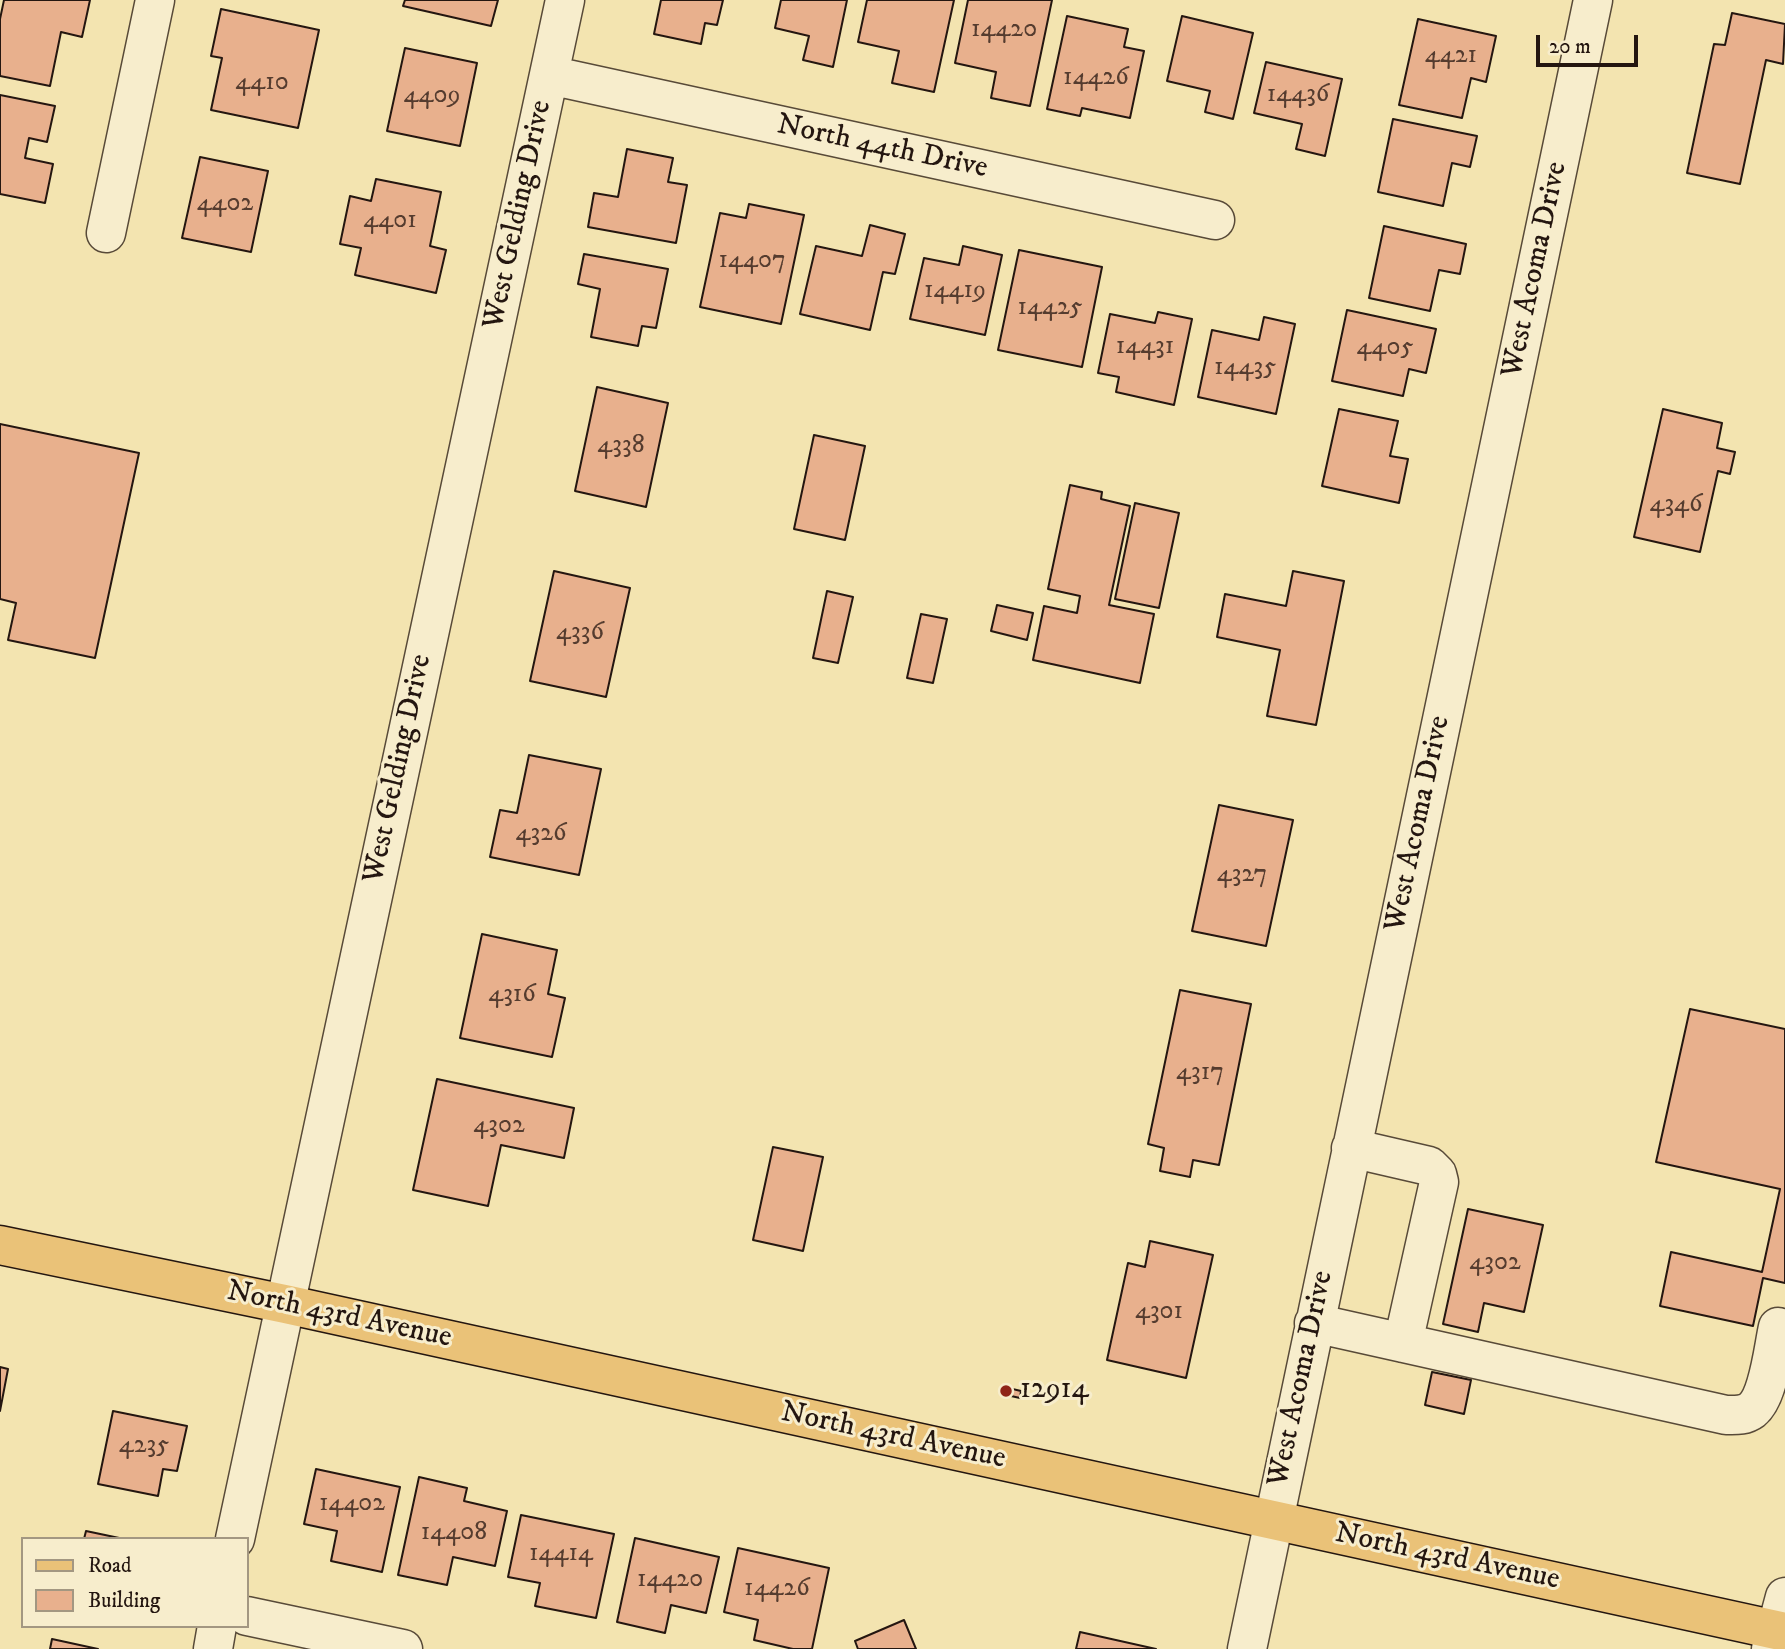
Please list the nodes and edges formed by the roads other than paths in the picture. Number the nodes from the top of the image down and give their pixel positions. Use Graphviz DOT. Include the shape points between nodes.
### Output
graph roads {
  1 [pos="155,0"];
  2 [pos="565,0"];
  3 [pos="1593,0"];
  4 [pos="549,75"];
  5 [pos="1215,220"];
  6 [pos="106,233"];
  7 [pos="1351,1148"];
  8 [pos="0,1245"];
  9 [pos="285,1304"];
  10 [pos="1314,1323"];
  11 [pos="1778,1327"];
  12 [pos="1403,1343"];
  13 [pos="1273,1521"];
  14 [pos="235,1537"];
  15 [pos="248,1616"];
  16 [pos="1779,1627"];
  17 [pos="217,1628"];
  18 [pos="213,1649"];
  19 [pos="403,1649"];
  20 [pos="1247,1649"];
  1 -- 6 [label="street"];
  2 -- 4 [label="street, West Gelding Drive"];
  3 -- 7 [label="street, West Acoma Drive"];
  4 -- 5 [label="street, North 44th Drive"];
  4 -- 9 [label="street, West Gelding Drive"];
  7 -- 10 [label="street, West Acoma Drive"];
  7 -- 12 [label="street" via="1429,1166 1437,1174 1439,1182"];
  8 -- 9 [label="main road, North 43rd Avenue"];
  9 -- 13 [label="main road, North 43rd Avenue"];
  9 -- 14 [label="street, West Gelding Drive"];
  10 -- 12 [label="street"];
  10 -- 13 [label="street, West Acoma Drive"];
  11 -- 12 [label="street" via="1763,1396 1741,1415"];
  13 -- 16 [label="main road, North 43rd Avenue"];
  13 -- 20 [label="street, West Acoma Drive"];
  15 -- 19 [label="street"];
  17 -- 18 [label="street"];
}
